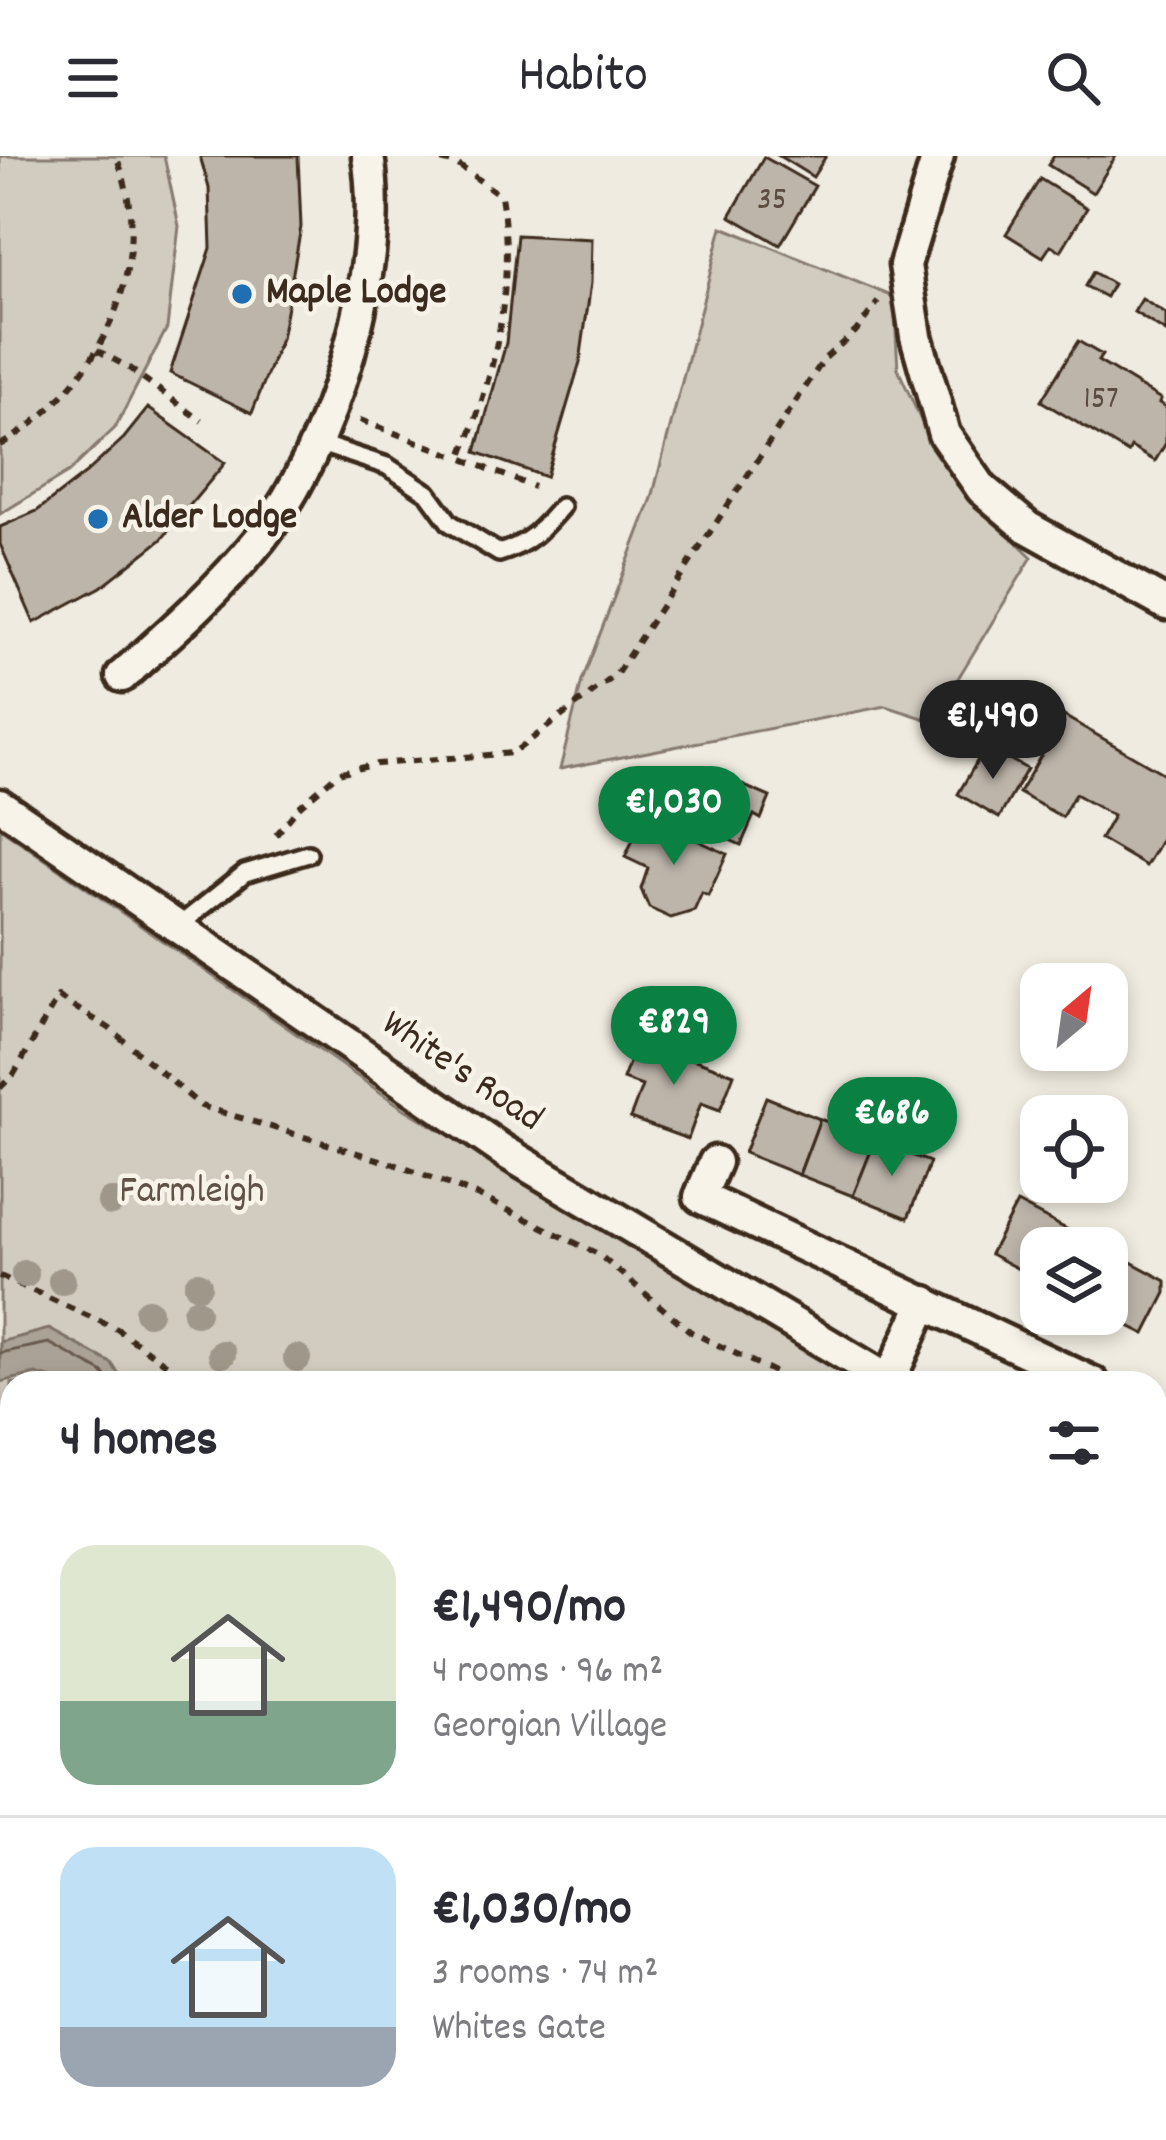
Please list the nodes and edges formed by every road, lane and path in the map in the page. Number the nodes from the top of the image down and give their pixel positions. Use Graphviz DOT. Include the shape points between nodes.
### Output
graph roads {
  1 [pos="116,156"];
  2 [pos="368,156"];
  3 [pos="424,156"];
  4 [pos="938,156"];
  5 [pos="905,265"];
  6 [pos="97,350"];
  7 [pos="360,420"];
  8 [pos="202,421"];
  9 [pos="314,442"];
  10 [pos="0,445"];
  11 [pos="461,458"];
  12 [pos="534,487"];
  13 [pos="561,507"];
  14 [pos="1166,604"];
  15 [pos="122,676"];
  16 [pos="0,805"];
  17 [pos="308,854"];
  18 [pos="244,873"];
  19 [pos="176,928"];
  20 [pos="0,1088"];
  21 [pos="715,1162"];
  22 [pos="0,1276"];
  23 [pos="925,1302"];
  24 [pos="176,1371"];
  25 [pos="772,1371"];
  26 [pos="873,1371"];
  27 [pos="896,1371"];
  28 [pos="1068,1371"];
  1 -- 6 [label="path" via="129,248"];
  2 -- 9 [label="street" via="364,301"];
  3 -- 11 [label="path" via="457,164 491,186 505,217 500,342"];
  4 -- 5 [label="street"];
  5 -- 14 [label="street" via="944,434 982,489 1027,527"];
  5 -- 18 [label="path" via="824,359 616,675 513,753 338,773"];
  6 -- 8 [label="path"];
  6 -- 10 [label="path" via="32,427"];
  7 -- 11 [label="path"];
  9 -- 13 [label="lane" via="387,466 428,493 475,542 499,553 537,536"];
  9 -- 15 [label="street" via="262,537"];
  11 -- 12 [label="path"];
  16 -- 19 [label="street, White's Road"];
  17 -- 18 [label="lane"];
  18 -- 19 [label="lane"];
  19 -- 26 [label="street, White's Road" via="505,1151"];
  20 -- 25 [label="path" via="58,997 109,1028 201,1106 479,1196 598,1254 692,1332"];
  21 -- 23 [label="street" via="700,1197"];
  22 -- 24 [label="path" via="117,1329"];
  23 -- 27 [label="street"];
  23 -- 28 [label="street"];
}
